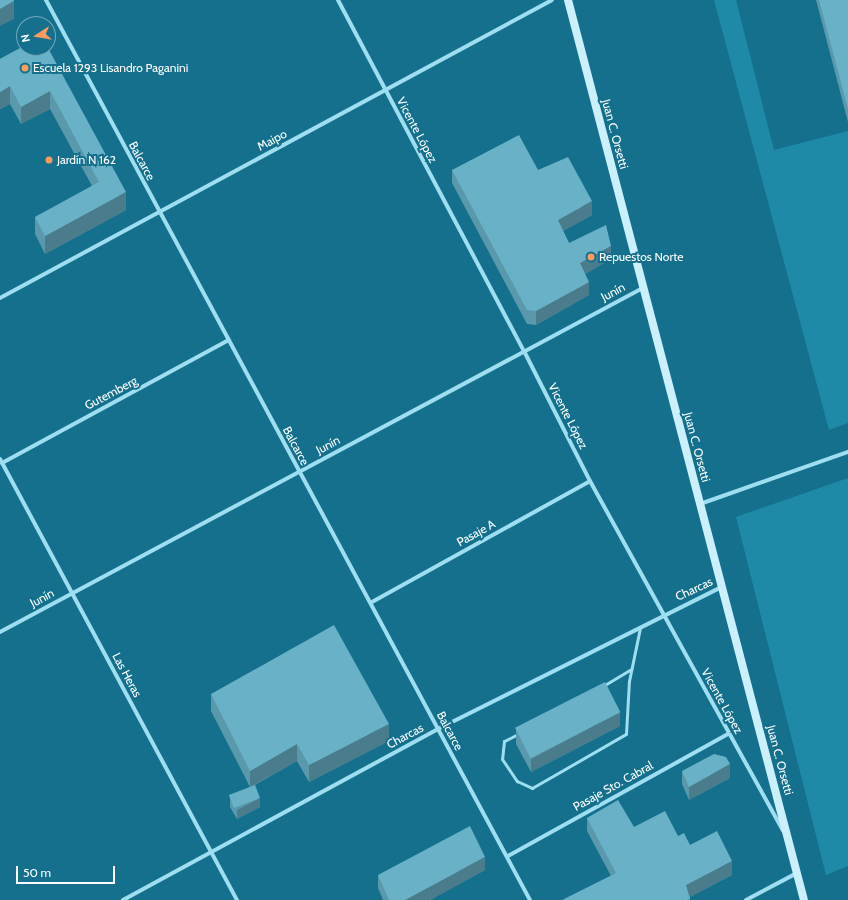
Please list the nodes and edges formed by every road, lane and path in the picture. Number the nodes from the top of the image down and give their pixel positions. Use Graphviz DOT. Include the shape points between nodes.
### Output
graph roads {
  1 [pos="46,0"];
  2 [pos="338,0"];
  3 [pos="552,0"];
  4 [pos="568,0"];
  5 [pos="385,91"];
  6 [pos="158,212"];
  7 [pos="643,288"];
  8 [pos="0,298"];
  9 [pos="229,340"];
  10 [pos="524,351"];
  11 [pos="848,452"];
  12 [pos="1,461"];
  13 [pos="299,472"];
  14 [pos="590,481"];
  15 [pos="700,504"];
  16 [pos="722,587"];
  17 [pos="72,593"];
  18 [pos="372,602"];
  19 [pos="663,614"];
  20 [pos="640,626"];
  21 [pos="0,632"];
  22 [pos="632,669"];
  23 [pos="598,688"];
  24 [pos="438,729"];
  25 [pos="524,730"];
  26 [pos="728,734"];
  27 [pos="787,838"];
  28 [pos="211,851"];
  29 [pos="508,856"];
  30 [pos="797,873"];
  31 [pos="123,900"];
  32 [pos="237,900"];
  33 [pos="530,900"];
  34 [pos="746,900"];
  35 [pos="804,900"];
  1 -- 6 [label="street, Balcarce"];
  2 -- 5 [label="street, Vicente López"];
  3 -- 5 [label="street, Maipo"];
  4 -- 7 [label="street, Juan C. Orsetti"];
  5 -- 6 [label="street, Maipo"];
  5 -- 10 [label="street, Vicente López"];
  6 -- 8 [label="street, Maipo"];
  6 -- 9 [label="street, Balcarce"];
  7 -- 10 [label="street, Junín"];
  7 -- 15 [label="street, Juan C. Orsetti"];
  9 -- 12 [label="street, Gutemberg"];
  9 -- 13 [label="street, Balcarce"];
  10 -- 13 [label="street, Junín"];
  10 -- 14 [label="street, Vicente López"];
  11 -- 15 [label="street"];
  12 -- 17 [label="street, Las Heras"];
  13 -- 17 [label="street, Junín"];
  13 -- 18 [label="street, Balcarce"];
  14 -- 18 [label="street, Pasaje A"];
  14 -- 19 [label="street, Vicente López"];
  15 -- 16 [label="street, Juan C. Orsetti"];
  16 -- 19 [label="street, Charcas"];
  16 -- 27 [label="street, Juan C. Orsetti"];
  17 -- 21 [label="street, Junín"];
  17 -- 28 [label="street, Las Heras"];
  18 -- 24 [label="street, Balcarce"];
  19 -- 20 [label="street, Charcas"];
  19 -- 26 [label="street, Vicente López"];
  20 -- 22 [label="lane"];
  20 -- 24 [label="street, Charcas"];
  22 -- 23 [label="lane"];
  22 -- 25 [label="lane" via="626,734 532,788 517,781 502,759 504,741"];
  24 -- 28 [label="street, Charcas"];
  24 -- 29 [label="street, Balcarce"];
  26 -- 27 [label="street, Vicente López"];
  26 -- 29 [label="street, Pasaje Sto. Cabral"];
  27 -- 30 [label="street, Juan C. Orsetti"];
  28 -- 31 [label="street, Charcas"];
  28 -- 32 [label="street, Las Heras"];
  29 -- 33 [label="street, Balcarce"];
  30 -- 34 [label="street"];
  30 -- 35 [label="street, Juan C. Orsetti"];
}
